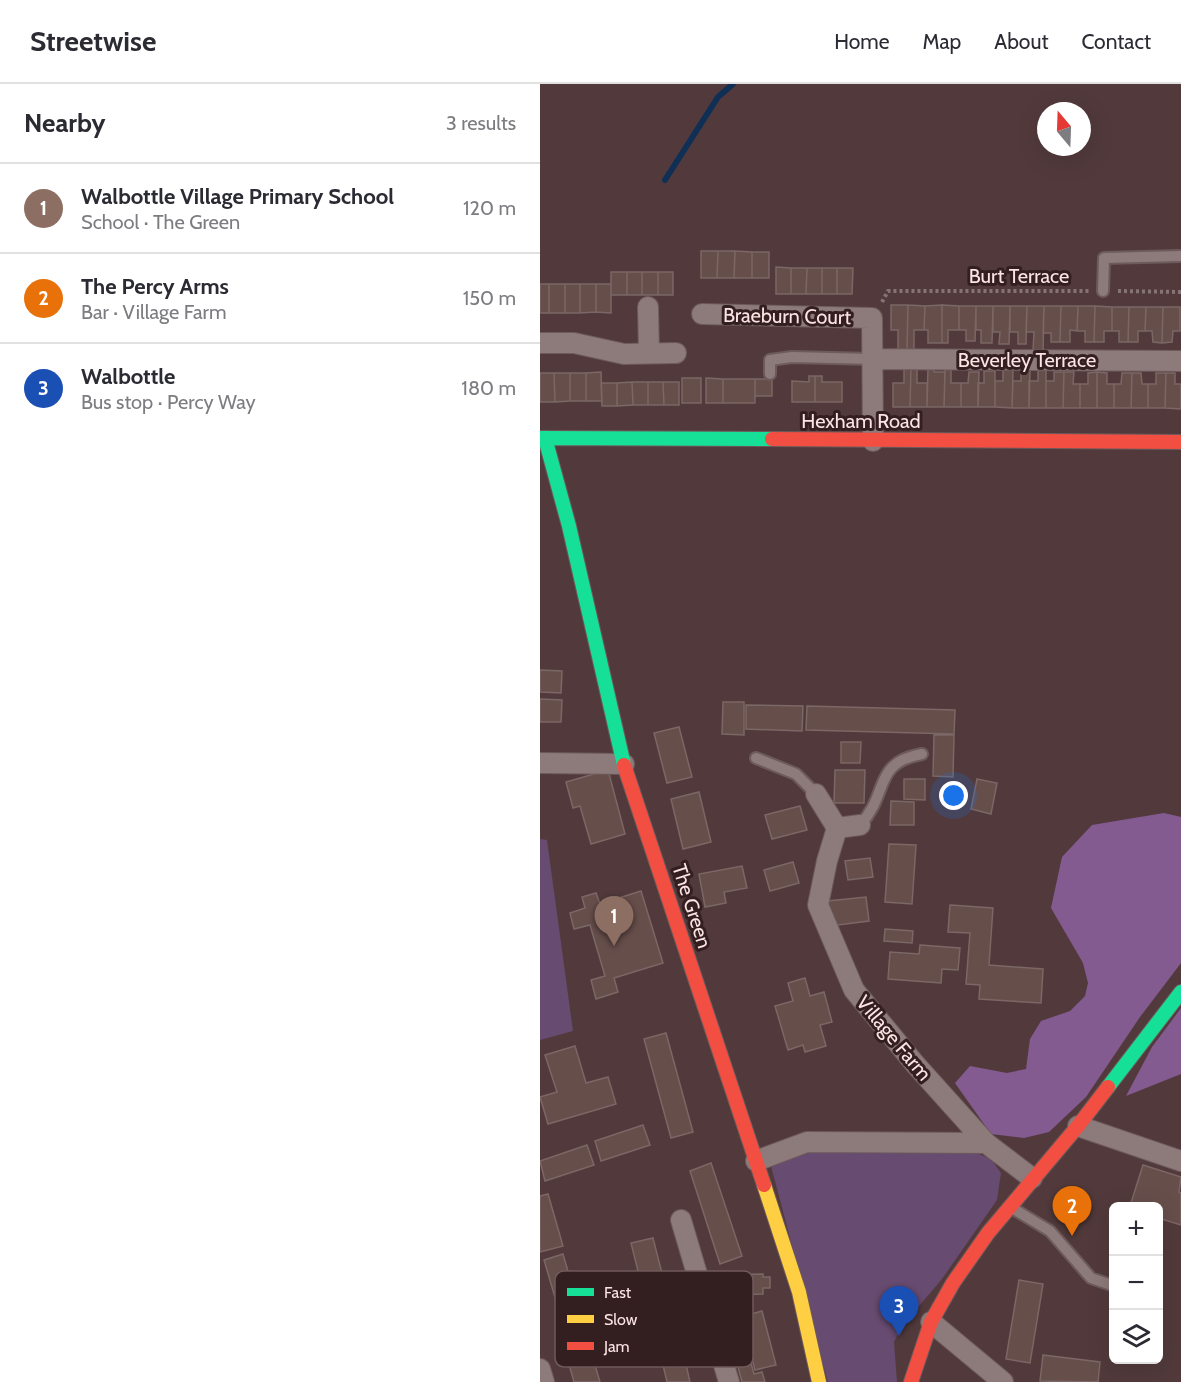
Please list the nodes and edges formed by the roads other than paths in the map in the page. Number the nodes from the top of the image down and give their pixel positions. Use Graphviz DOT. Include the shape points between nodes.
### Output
graph roads {
  1 [pos="1181,256"];
  2 [pos="1103,291"];
  3 [pos="648,307"];
  4 [pos="702,314"];
  5 [pos="540,343"];
  6 [pos="648,353"];
  7 [pos="676,353"];
  8 [pos="872,359"];
  9 [pos="1181,361"];
  10 [pos="770,374"];
  11 [pos="543,438"];
  12 [pos="873,441"];
  13 [pos="1181,442"];
  14 [pos="922,754"];
  15 [pos="756,758"];
  16 [pos="540,763"];
  17 [pos="624,764"];
  18 [pos="816,794"];
  19 [pos="860,825"];
  20 [pos="837,828"];
  21 [pos="1181,992"];
  22 [pos="1078,1126"];
  23 [pos="986,1143"];
  24 [pos="756,1161"];
  25 [pos="1181,1161"];
  26 [pos="1032,1178"];
  27 [pos="1010,1206"];
  28 [pos="681,1220"];
  29 [pos="696,1271"];
  30 [pos="1109,1285"];
  31 [pos="931,1322"];
  32 [pos="725,1367"];
  33 [pos="540,1369"];
  34 [pos="544,1382"];
  35 [pos="729,1382"];
  36 [pos="819,1382"];
  37 [pos="911,1382"];
  38 [pos="1003,1382"];
  1 -- 2 [label="lane" via="1104,258"];
  3 -- 6 [label="street"];
  4 -- 8 [label="street, Braeburn Court" via="872,318"];
  5 -- 6 [label="street" via="574,343 624,354"];
  6 -- 7 [label="street"];
  8 -- 9 [label="street, Beverley Terrace"];
  8 -- 10 [label="lane" via="770,360"];
  8 -- 12 [label="street"];
  11 -- 12 [label="street, Hexham Road"];
  11 -- 17 [label="street, The Green" via="569,526"];
  12 -- 13 [label="street, Hexham Road"];
  14 -- 19 [label="lane" via="901,760 890,769 874,808"];
  15 -- 18 [label="lane" via="796,774"];
  16 -- 17 [label="street"];
  17 -- 24 [label="street, The Green"];
  18 -- 20 [label="street"];
  19 -- 20 [label="street"];
  20 -- 23 [label="street, Village Farm" via="818,905 854,990"];
  21 -- 22 [label="street"];
  22 -- 25 [label="street"];
  22 -- 26 [label="street"];
  23 -- 24 [label="street" via="807,1142"];
  23 -- 26 [label="street, Village Farm"];
  24 -- 36 [label="street, The Green" via="799,1292"];
  26 -- 27 [label="street"];
  27 -- 30 [label="lane" via="1050,1230 1091,1278"];
  27 -- 31 [label="street" via="987,1233"];
  28 -- 29 [label="street"];
  31 -- 37 [label="street"];
  31 -- 38 [label="street"];
  32 -- 35 [label="street"];
  33 -- 34 [label="street"];
}
